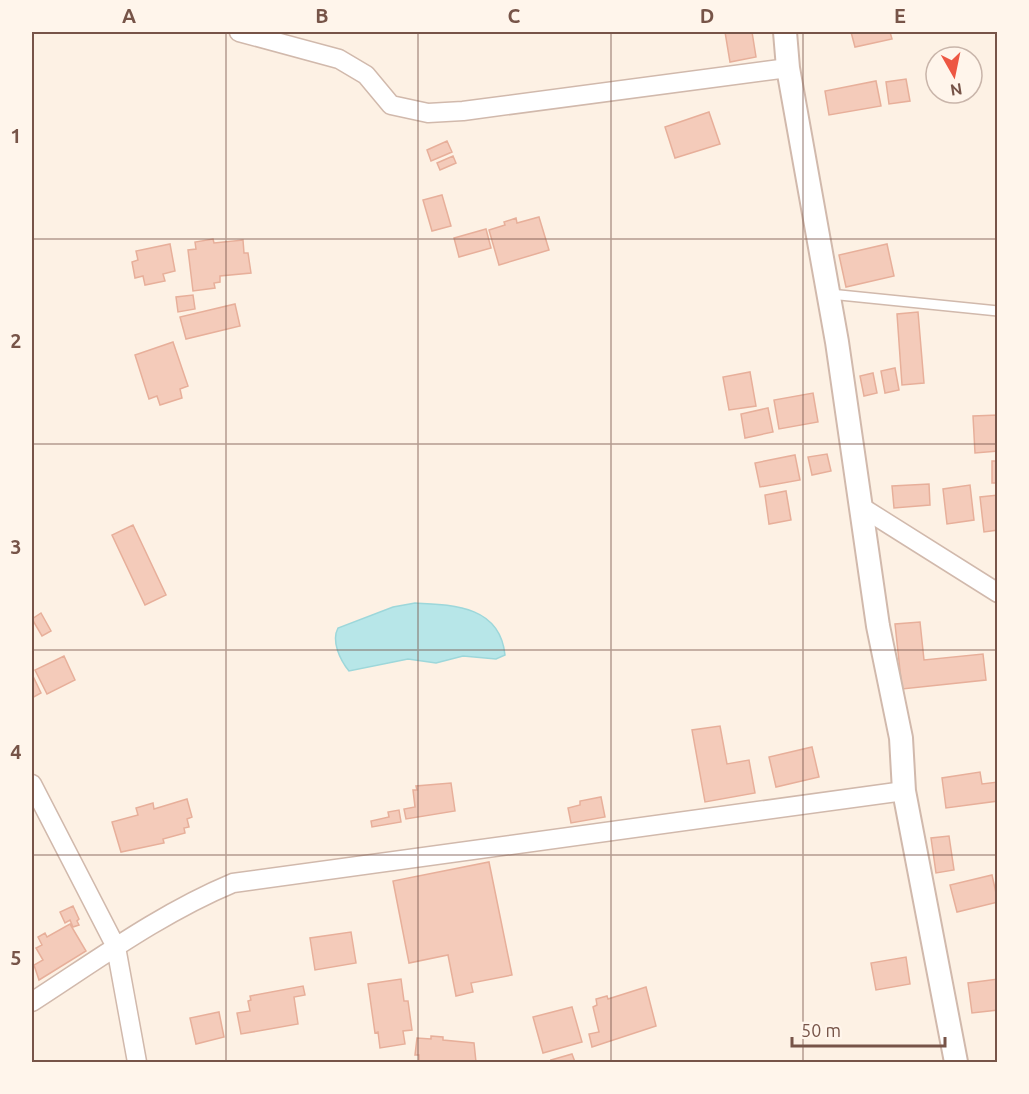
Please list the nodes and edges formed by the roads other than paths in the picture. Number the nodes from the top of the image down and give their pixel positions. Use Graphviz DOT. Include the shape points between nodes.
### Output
graph roads {
  1 [pos="238,32"];
  2 [pos="785,32"];
  3 [pos="788,68"];
  4 [pos="829,294"];
  5 [pos="998,311"];
  6 [pos="863,508"];
  7 [pos="998,593"];
  8 [pos="32,784"];
  9 [pos="904,791"];
  10 [pos="116,947"];
  11 [pos="32,1002"];
  12 [pos="137,1062"];
  13 [pos="956,1062"];
  1 -- 3 [label="street" via="339,59 366,75 391,105 428,113"];
  2 -- 3 [label="street"];
  3 -- 4 [label="street"];
  4 -- 5 [label="lane"];
  4 -- 6 [label="street"];
  6 -- 7 [label="street"];
  6 -- 9 [label="street" via="878,626 901,738"];
  8 -- 10 [label="street"];
  9 -- 10 [label="street" via="233,883 201,897"];
  9 -- 13 [label="street"];
  10 -- 11 [label="street"];
  10 -- 12 [label="street"];
}
